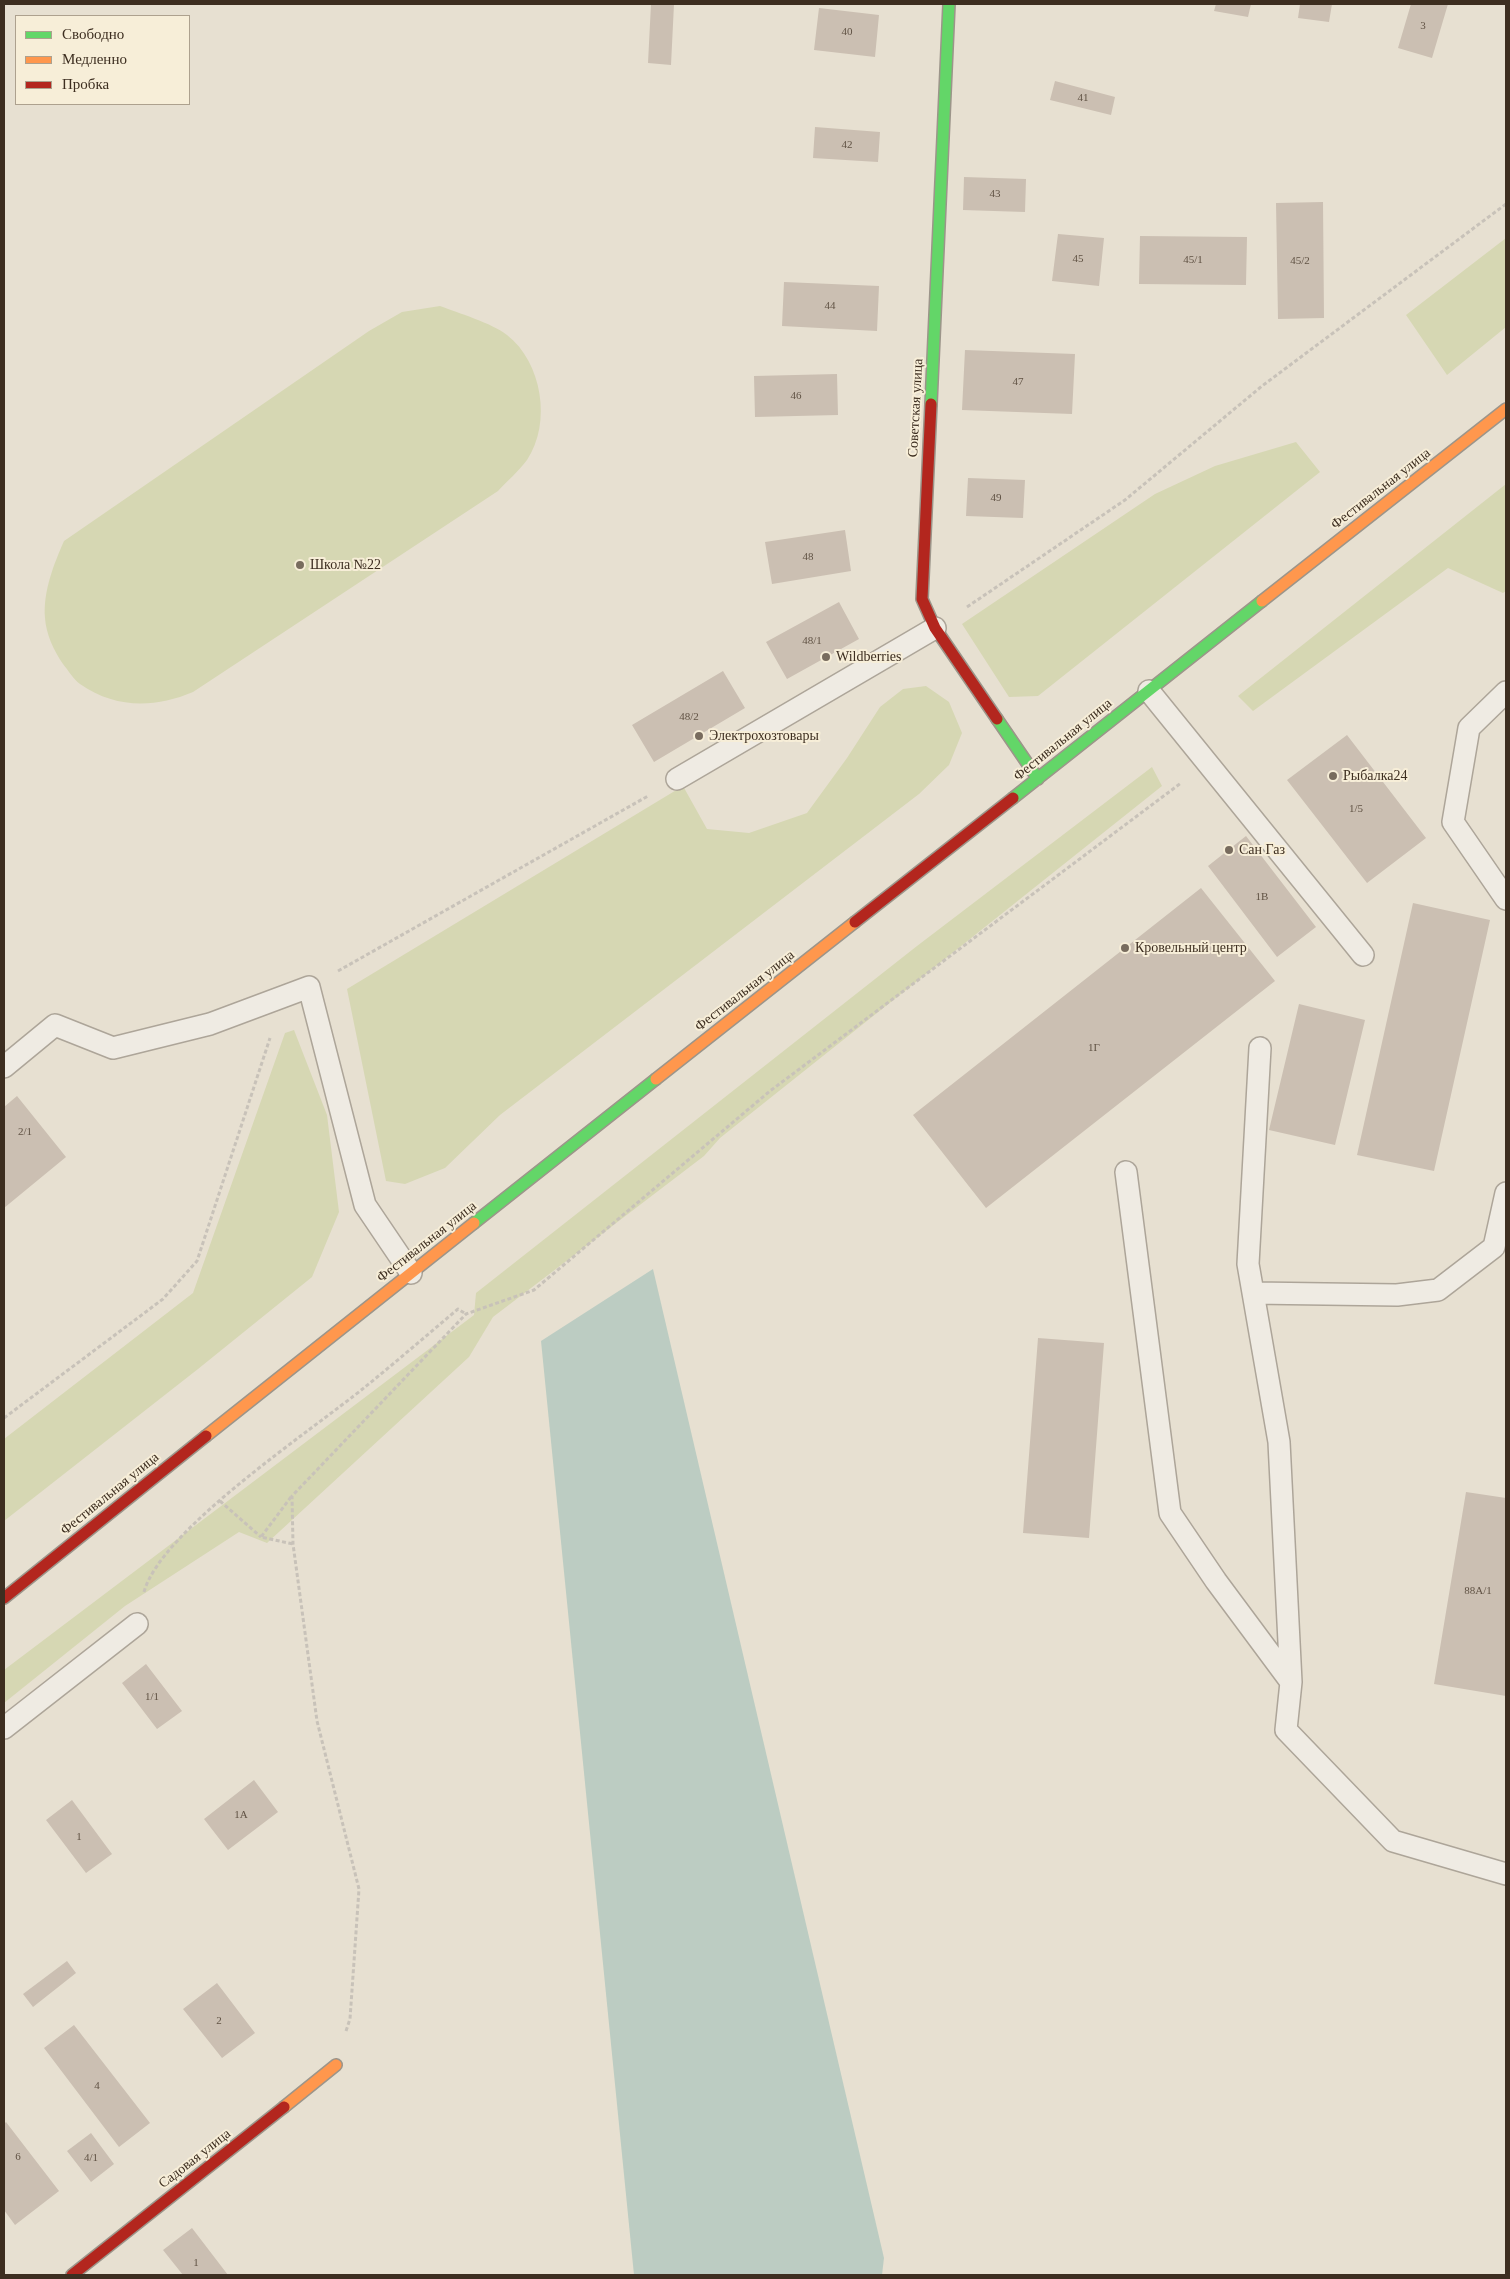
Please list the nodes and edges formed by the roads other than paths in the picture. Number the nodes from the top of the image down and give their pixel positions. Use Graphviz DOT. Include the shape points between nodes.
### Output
graph roads {
  1 [pos="949,4"];
  2 [pos="1506,409"];
  3 [pos="935,628"];
  4 [pos="1149,691"];
  5 [pos="1506,692"];
  6 [pos="1038,779"];
  7 [pos="677,780"];
  8 [pos="1506,899"];
  9 [pos="1363,955"];
  10 [pos="1260,1048"];
  11 [pos="4,1066"];
  12 [pos="1126,1172"];
  13 [pos="1506,1193"];
  14 [pos="1502,1233"];
  15 [pos="411,1273"];
  16 [pos="1253,1293"];
  17 [pos="4,1598"];
  18 [pos="137,1624"];
  19 [pos="1291,1682"];
  20 [pos="4,1728"];
  21 [pos="1506,1874"];
  22 [pos="336,2066"];
  23 [pos="72,2275"];
  1 -- 3 [label="main road, Советская улица" via="922,599"];
  2 -- 4 [label="main road, Фестивальная улица"];
  3 -- 6 [label="main road, Советская улица"];
  3 -- 7 [label="lane"];
  4 -- 6 [label="main road, Фестивальная улица"];
  4 -- 9 [label="lane"];
  5 -- 8 [label="lane" via="1469,728 1454,822"];
  6 -- 15 [label="main road, Фестивальная улица"];
  10 -- 16 [label="lane" via="1248,1264"];
  11 -- 15 [label="lane" via="55,1025 113,1048 210,1024 309,987 365,1205"];
  12 -- 19 [label="lane" via="1170,1513"];
  13 -- 14 [label="lane"];
  14 -- 16 [label="lane" via="1494,1247 1438,1290 1397,1295"];
  15 -- 17 [label="main road, Фестивальная улица"];
  16 -- 19 [label="lane" via="1279,1442"];
  18 -- 20 [label="lane"];
  19 -- 21 [label="lane" via="1286,1730 1393,1841"];
  22 -- 23 [label="main road, Садовая улица"];
}
